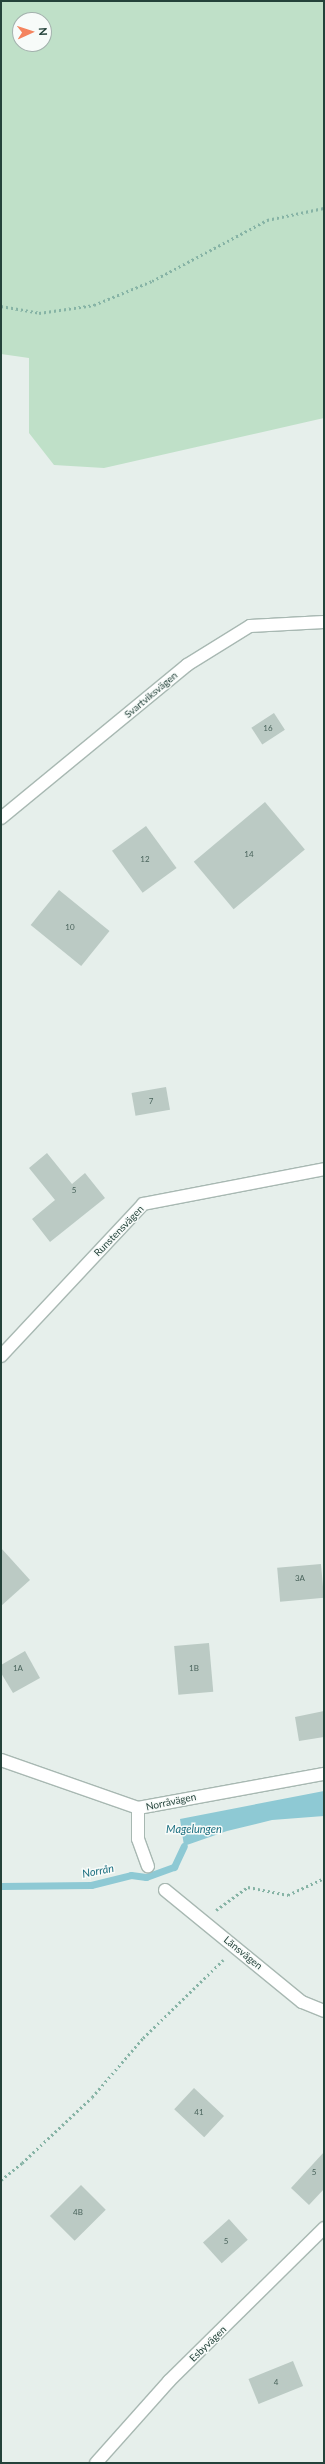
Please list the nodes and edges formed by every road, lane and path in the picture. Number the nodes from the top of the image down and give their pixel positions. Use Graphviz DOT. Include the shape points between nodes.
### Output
graph roads {
  1 [pos="324,208"];
  2 [pos="1,306"];
  3 [pos="324,622"];
  4 [pos="1,818"];
  5 [pos="324,1169"];
  6 [pos="1,1356"];
  7 [pos="1,1760"];
  8 [pos="324,1774"];
  9 [pos="138,1808"];
  10 [pos="148,1866"];
  11 [pos="323,1879"];
  12 [pos="165,1890"];
  13 [pos="201,1920"];
  14 [pos="237,1947"];
  15 [pos="324,2011"];
  16 [pos="1,2180"];
  17 [pos="324,2228"];
  18 [pos="96,2463"];
  1 -- 2 [label="path" via="266,220 152,281 94,305 39,313"];
  3 -- 4 [label="street, Svartviksvägen" via="250,626 187,665"];
  5 -- 6 [label="street, Runstensvägen" via="143,1204"];
  7 -- 9 [label="street, Norråvägen"];
  8 -- 9 [label="street, Norråvägen"];
  9 -- 10 [label="street" via="138,1839"];
  11 -- 13 [label="path" via="288,1895 248,1887"];
  12 -- 13 [label="street, Länsvägen"];
  13 -- 14 [label="street, Länsvägen"];
  14 -- 15 [label="street, Länsvägen" via="302,2002"];
  14 -- 16 [label="path" via="144,2038 92,2097 22,2164"];
  17 -- 18 [label="street, Esbyvägen" via="170,2381"];
}
